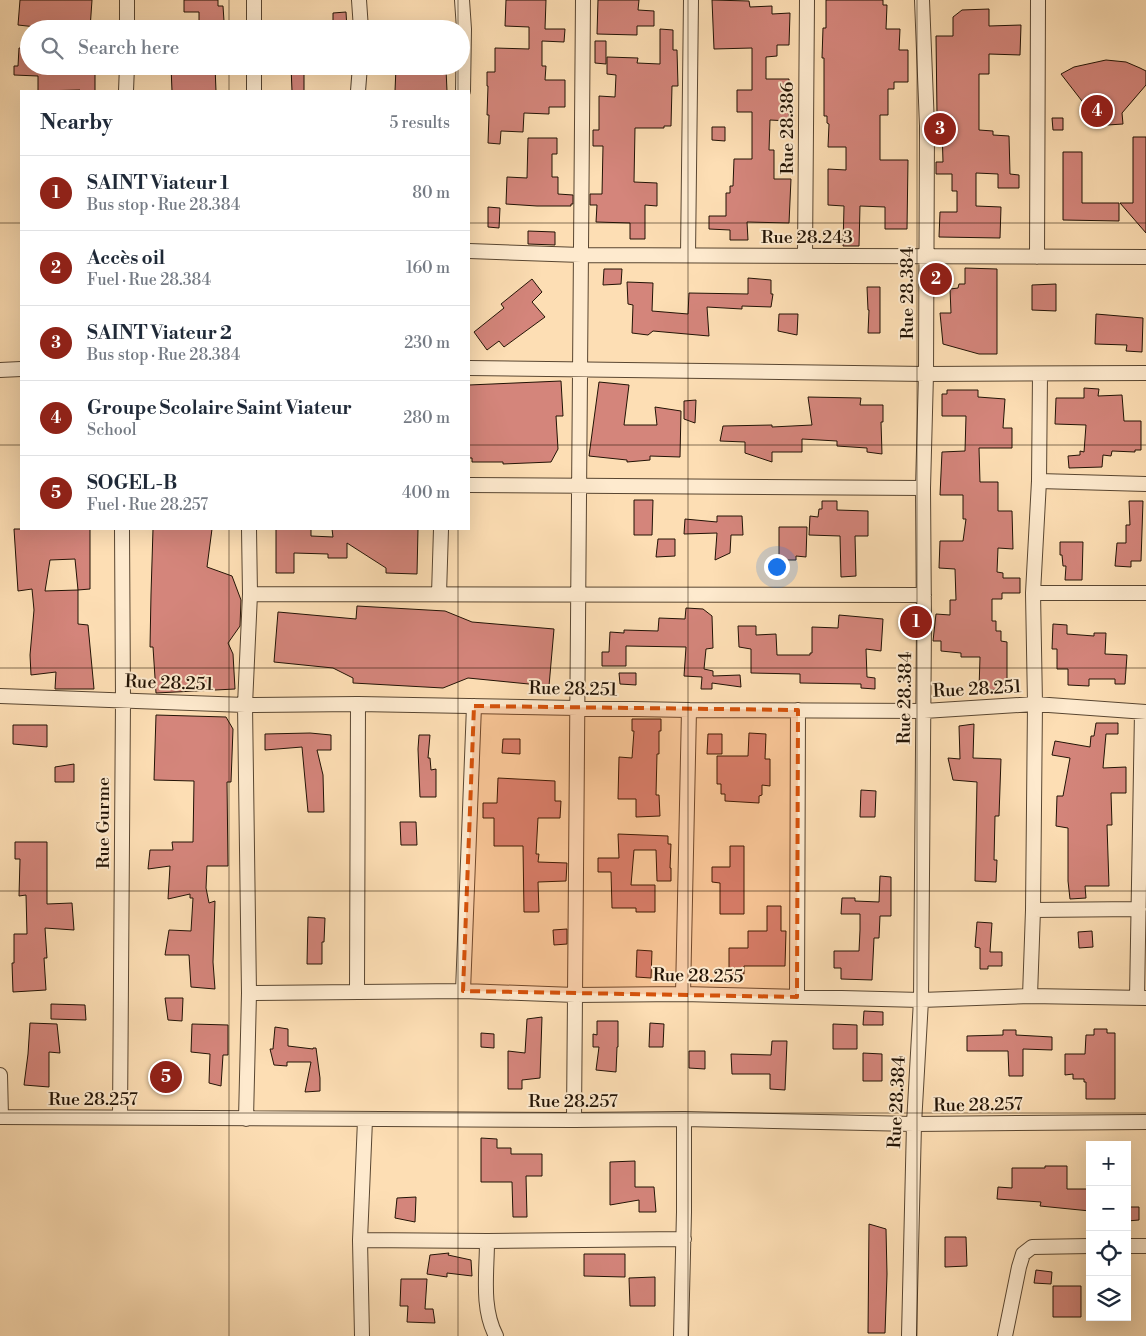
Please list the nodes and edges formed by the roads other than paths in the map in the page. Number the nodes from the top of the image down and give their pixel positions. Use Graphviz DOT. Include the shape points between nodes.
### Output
graph roads {
  1 [pos="128,0"];
  2 [pos="254,0"];
  3 [pos="359,0"];
  4 [pos="462,0"];
  5 [pos="582,0"];
  6 [pos="691,0"];
  7 [pos="807,0"];
  8 [pos="922,0"];
  9 [pos="1038,0"];
  10 [pos="127,20"];
  11 [pos="254,20"];
  12 [pos="360,20"];
  13 [pos="463,20"];
  14 [pos="126,75"];
  15 [pos="254,75"];
  16 [pos="359,75"];
  17 [pos="463,75"];
  18 [pos="126,90"];
  19 [pos="254,90"];
  20 [pos="358,90"];
  21 [pos="463,90"];
  22 [pos="470,251"];
  23 [pos="581,254"];
  24 [pos="688,255"];
  25 [pos="805,256"];
  26 [pos="926,257"];
  27 [pos="1037,257"];
  28 [pos="1146,257"];
  29 [pos="470,368"];
  30 [pos="20,369"];
  31 [pos="0,370"];
  32 [pos="580,370"];
  33 [pos="1146,373"];
  34 [pos="926,374"];
  35 [pos="1040,374"];
  36 [pos="1039,480"];
  37 [pos="1146,484"];
  38 [pos="470,485"];
  39 [pos="579,486"];
  40 [pos="923,488"];
  41 [pos="122,530"];
  42 [pos="249,530"];
  43 [pos="442,530"];
  44 [pos="1033,593"];
  45 [pos="1146,593"];
  46 [pos="250,594"];
  47 [pos="439,594"];
  48 [pos="578,595"];
  49 [pos="924,596"];
  50 [pos="0,696"];
  51 [pos="123,700"];
  52 [pos="358,704"];
  53 [pos="1035,704"];
  54 [pos="246,705"];
  55 [pos="474,706"];
  56 [pos="577,707"];
  57 [pos="689,710"];
  58 [pos="798,710"];
  59 [pos="924,710"];
  60 [pos="1144,712"];
  61 [pos="1139,909"];
  62 [pos="1033,910"];
  63 [pos="464,991"];
  64 [pos="358,992"];
  65 [pos="249,993"];
  66 [pos="684,994"];
  67 [pos="575,995"];
  68 [pos="1030,996"];
  69 [pos="797,997"];
  70 [pos="1141,998"];
  71 [pos="921,1000"];
  72 [pos="0,1075"];
  73 [pos="1,1118"];
  74 [pos="120,1118"];
  75 [pos="246,1119"];
  76 [pos="684,1119"];
  77 [pos="365,1120"];
  78 [pos="574,1120"];
  79 [pos="1146,1122"];
  80 [pos="914,1124"];
  81 [pos="684,1239"];
  82 [pos="360,1240"];
  83 [pos="487,1241"];
  84 [pos="1086,1246"];
  85 [pos="1131,1246"];
  86 [pos="1146,1246"];
  87 [pos="362,1336"];
  88 [pos="496,1336"];
  89 [pos="681,1336"];
  90 [pos="909,1336"];
  91 [pos="1005,1336"];
  1 -- 10 [label="street"];
  2 -- 11 [label="street"];
  3 -- 12 [label="street"];
  4 -- 13 [label="street"];
  5 -- 23 [label="street"];
  6 -- 24 [label="street"];
  7 -- 25 [label="street, Rue 28.386"];
  8 -- 26 [label="street, Rue 28.384" via="927,126"];
  9 -- 27 [label="street"];
  14 -- 18 [label="street"];
  15 -- 19 [label="street"];
  16 -- 20 [label="street"];
  17 -- 21 [label="street"];
  22 -- 23 [label="street, Rue 28.243"];
  23 -- 24 [label="street, Rue 28.243"];
  23 -- 32 [label="street"];
  24 -- 25 [label="street, Rue 28.243"];
  25 -- 26 [label="street, Rue 28.243"];
  26 -- 27 [label="street, Rue 28.243"];
  26 -- 34 [label="street, Rue 28.384"];
  27 -- 28 [label="street, Rue 28.243"];
  29 -- 32 [label="street"];
  30 -- 31 [label="street"];
  32 -- 34 [label="street"];
  32 -- 39 [label="street"];
  33 -- 35 [label="street"];
  34 -- 35 [label="street"];
  34 -- 40 [label="street, Rue 28.384"];
  35 -- 36 [label="street"];
  36 -- 37 [label="street"];
  36 -- 44 [label="street"];
  38 -- 39 [label="street"];
  39 -- 40 [label="street"];
  39 -- 48 [label="street"];
  40 -- 49 [label="street, Rue 28.384"];
  41 -- 51 [label="street, Rue Gurme"];
  42 -- 46 [label="street"];
  43 -- 47 [label="street"];
  44 -- 45 [label="street"];
  44 -- 53 [label="street"];
  46 -- 47 [label="street"];
  46 -- 54 [label="street"];
  47 -- 48 [label="street"];
  48 -- 49 [label="street"];
  48 -- 56 [label="street"];
  49 -- 59 [label="street, Rue 28.384"];
  50 -- 51 [label="street, Rue 28.251"];
  51 -- 54 [label="street, Rue 28.251"];
  51 -- 74 [label="street, Rue Gurme"];
  52 -- 54 [label="street, Rue 28.251"];
  52 -- 55 [label="street, Rue 28.251"];
  52 -- 64 [label="street"];
  53 -- 59 [label="street, Rue 28.251"];
  53 -- 60 [label="street, Rue 28.251"];
  53 -- 62 [label="street"];
  54 -- 65 [label="street"];
  55 -- 56 [label="street, Rue 28.251"];
  55 -- 63 [label="street"];
  56 -- 57 [label="street, Rue 28.251"];
  56 -- 67 [label="street"];
  57 -- 58 [label="street, Rue 28.251"];
  57 -- 66 [label="street"];
  58 -- 59 [label="street, Rue 28.251"];
  58 -- 69 [label="street"];
  59 -- 71 [label="street, Rue 28.384"];
  60 -- 61 [label="street"];
  61 -- 62 [label="street"];
  61 -- 70 [label="street"];
  62 -- 68 [label="street"];
  63 -- 64 [label="street, Rue 28.255"];
  63 -- 67 [label="street, Rue 28.255"];
  64 -- 65 [label="street, Rue 28.255"];
  65 -- 75 [label="street"];
  66 -- 67 [label="street, Rue 28.255"];
  66 -- 69 [label="street, Rue 28.255"];
  67 -- 78 [label="street"];
  68 -- 70 [label="street, Rue 28.255"];
  68 -- 71 [label="street, Rue 28.255"];
  69 -- 71 [label="street, Rue 28.255"];
  71 -- 80 [label="street, Rue 28.384"];
  72 -- 73 [label="street"];
  73 -- 74 [label="street, Rue 28.257"];
  74 -- 75 [label="street, Rue 28.257"];
  75 -- 77 [label="street, Rue 28.257"];
  76 -- 78 [label="street, Rue 28.257"];
  76 -- 80 [label="street, Rue 28.257"];
  76 -- 81 [label="street"];
  77 -- 78 [label="street, Rue 28.257"];
  77 -- 82 [label="street"];
  79 -- 80 [label="street, Rue 28.257"];
  80 -- 90 [label="street, Rue 28.384"];
  81 -- 83 [label="street"];
  81 -- 89 [label="street"];
  82 -- 83 [label="street"];
  82 -- 87 [label="street"];
  83 -- 88 [label="street" via="488,1315"];
  84 -- 91 [label="street" via="1032,1246 1023,1254"];
  85 -- 86 [label="street"];
}
